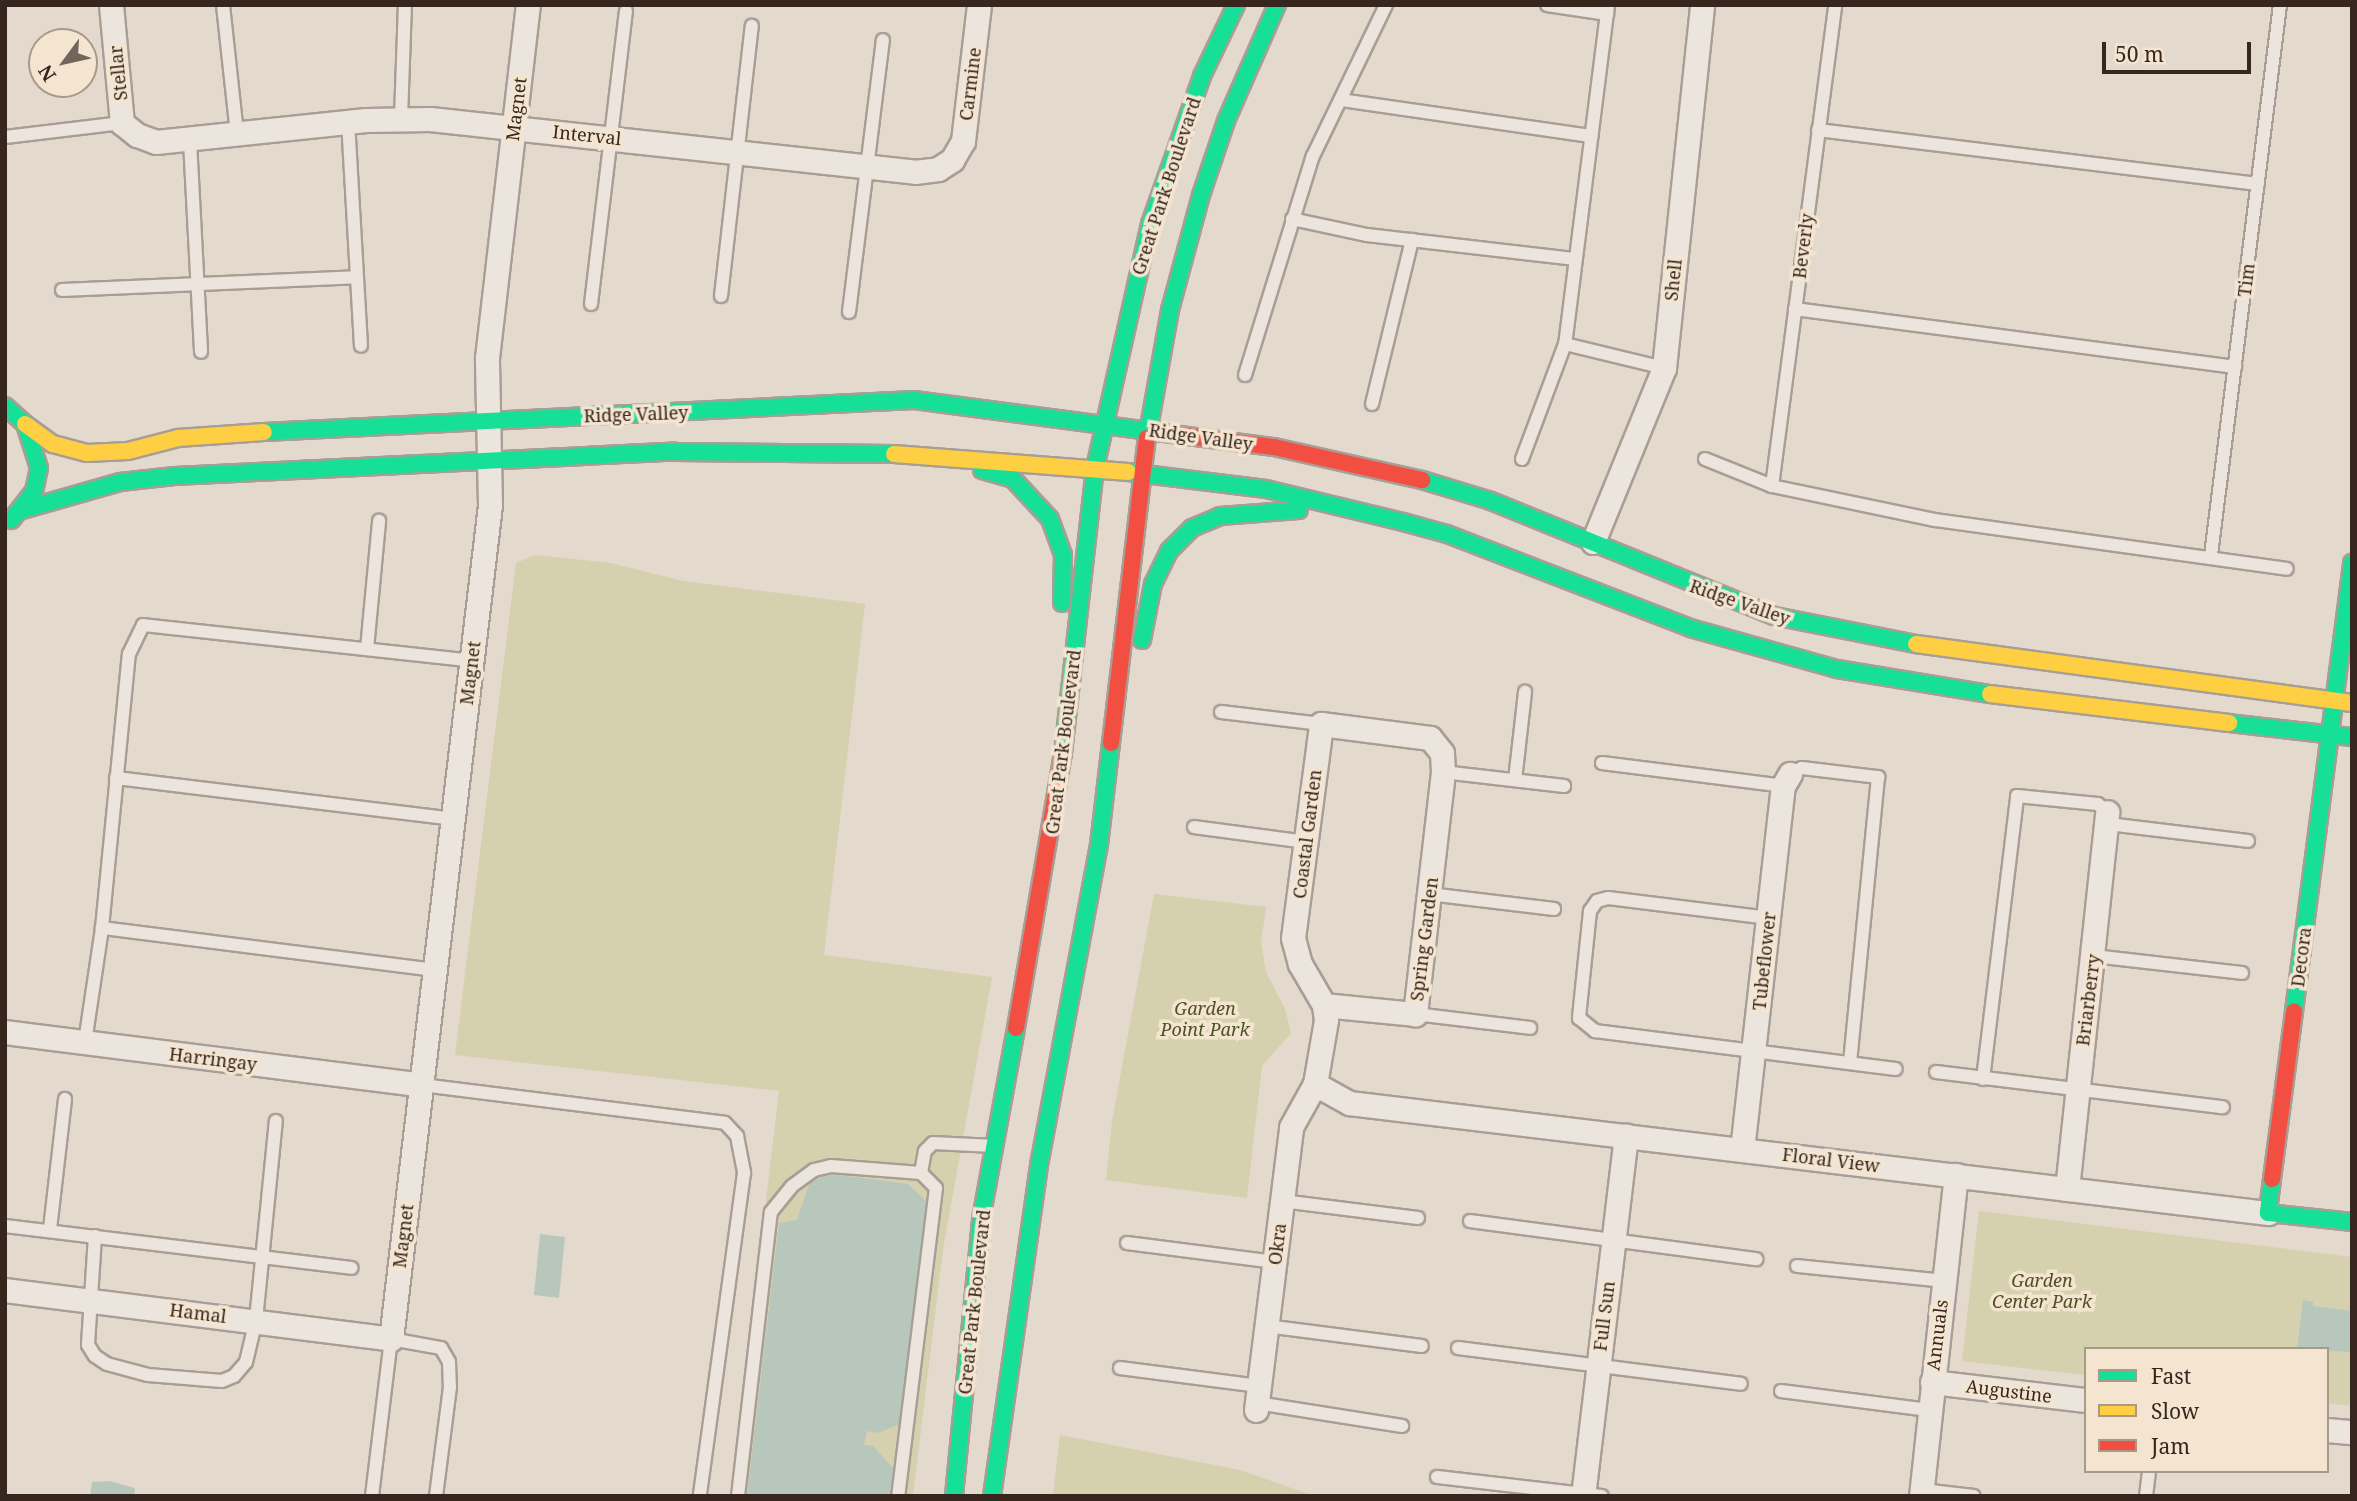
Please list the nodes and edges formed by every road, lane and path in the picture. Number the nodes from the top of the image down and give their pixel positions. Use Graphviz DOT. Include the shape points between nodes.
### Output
graph roads {
  1 [pos="111,5"];
  2 [pos="223,5"];
  3 [pos="405,5"];
  4 [pos="528,5"];
  5 [pos="979,5"];
  6 [pos="1236,5"];
  7 [pos="1277,5"];
  8 [pos="1386,5"];
  9 [pos="1547,5"];
  10 [pos="1702,5"];
  11 [pos="1835,5"];
  12 [pos="2280,5"];
  13 [pos="1608,10"];
  14 [pos="626,11"];
  15 [pos="752,26"];
  16 [pos="883,40"];
  17 [pos="1341,100"];
  18 [pos="401,118"];
  19 [pos="348,121"];
  20 [pos="513,127"];
  21 [pos="130,129"];
  22 [pos="1818,130"];
  23 [pos="237,134"];
  24 [pos="1591,136"];
  25 [pos="5,137"];
  26 [pos="610,138"];
  27 [pos="190,141"];
  28 [pos="739,151"];
  29 [pos="952,160"];
  30 [pos="867,167"];
  31 [pos="2258,184"];
  32 [pos="1292,219"];
  33 [pos="1412,240"];
  34 [pos="1576,259"];
  35 [pos="356,277"];
  36 [pos="199,285"];
  37 [pos="62,290"];
  38 [pos="721,296"];
  39 [pos="591,304"];
  40 [pos="1795,309"];
  41 [pos="849,312"];
  42 [pos="1565,344"];
  43 [pos="361,346"];
  44 [pos="201,352"];
  45 [pos="2235,367"];
  46 [pos="1664,368"];
  47 [pos="1245,375"];
  48 [pos="5,386"];
  49 [pos="1372,404"];
  50 [pos="16,415"];
  51 [pos="489,419"];
  52 [pos="1105,424"];
  53 [pos="1146,429"];
  54 [pos="911,454"];
  55 [pos="1522,459"];
  56 [pos="1705,459"];
  57 [pos="489,460"];
  58 [pos="1096,468"];
  59 [pos="1142,474"];
  60 [pos="1772,486"];
  61 [pos="22,510"];
  62 [pos="1368,512"];
  63 [pos="379,521"];
  64 [pos="5,524"];
  65 [pos="1593,542"];
  66 [pos="2211,555"];
  67 [pos="2352,563"];
  68 [pos="2287,569"];
  69 [pos="367,649"];
  70 [pos="1950,651"];
  71 [pos="1140,652"];
  72 [pos="472,661"];
  73 [pos="1137,676"];
  74 [pos="1946,688"];
  75 [pos="1525,692"];
  76 [pos="2335,701"];
  77 [pos="2352,703"];
  78 [pos="1221,712"];
  79 [pos="1321,724"];
  80 [pos="2330,734"];
  81 [pos="2352,737"];
  82 [pos="1602,763"];
  83 [pos="1443,772"];
  84 [pos="116,778"];
  85 [pos="1515,780"];
  86 [pos="1786,780"];
  87 [pos="1564,786"];
  88 [pos="2107,818"];
  89 [pos="453,819"];
  90 [pos="1194,827"];
  91 [pos="2248,841"];
  92 [pos="1306,842"];
  93 [pos="1098,845"];
  94 [pos="1429,894"];
  95 [pos="1040,900"];
  96 [pos="1553,909"];
  97 [pos="1769,918"];
  98 [pos="102,929"];
  99 [pos="2093,956"];
  100 [pos="435,970"];
  101 [pos="2242,974"];
  102 [pos="1324,1005"];
  103 [pos="1415,1014"];
  104 [pos="1530,1028"];
  105 [pos="5,1032"];
  106 [pos="85,1042"];
  107 [pos="1755,1051"];
  108 [pos="1850,1063"];
  109 [pos="1896,1069"];
  110 [pos="1936,1072"];
  111 [pos="1983,1079"];
  112 [pos="1315,1084"];
  113 [pos="422,1085"];
  114 [pos="2078,1090"];
  115 [pos="65,1099"];
  116 [pos="2223,1107"];
  117 [pos="276,1121"];
  118 [pos="1626,1136"];
  119 [pos="994,1146"];
  120 [pos="1742,1150"];
  121 [pos="921,1173"];
  122 [pos="1956,1175"];
  123 [pos="2067,1189"];
  124 [pos="1282,1201"];
  125 [pos="2268,1213"];
  126 [pos="1418,1218"];
  127 [pos="1471,1221"];
  128 [pos="2352,1223"];
  129 [pos="5,1226"];
  130 [pos="50,1229"];
  131 [pos="95,1236"];
  132 [pos="1613,1240"];
  133 [pos="1127,1243"];
  134 [pos="261,1255"];
  135 [pos="1756,1259"];
  136 [pos="1275,1262"];
  137 [pos="1797,1265"];
  138 [pos="351,1268"];
  139 [pos="1944,1281"];
  140 [pos="5,1290"];
  141 [pos="90,1299"];
  142 [pos="256,1320"];
  143 [pos="1266,1326"];
  144 [pos="391,1339"];
  145 [pos="1422,1346"];
  146 [pos="1458,1348"];
  147 [pos="1598,1366"];
  148 [pos="1120,1368"];
  149 [pos="1932,1382"];
  150 [pos="1741,1384"];
  151 [pos="1780,1391"];
  152 [pos="1257,1400"];
  153 [pos="2084,1401"];
  154 [pos="1929,1410"];
  155 [pos="1402,1426"];
  156 [pos="2329,1430"];
  157 [pos="2352,1433"];
  158 [pos="2148,1473"];
  159 [pos="1437,1477"];
  160 [pos="1922,1493"];
  161 [pos="1589,1495"];
  162 [pos="372,1496"];
  163 [pos="436,1496"];
  164 [pos="700,1496"];
  165 [pos="738,1496"];
  166 [pos="898,1496"];
  167 [pos="954,1496"];
  168 [pos="992,1496"];
  169 [pos="1974,1496"];
  170 [pos="2146,1496"];
  1 -- 21 [label="street, Stellar"];
  2 -- 23 [label="lane"];
  3 -- 18 [label="lane"];
  4 -- 20 [label="street, Magnet"];
  5 -- 29 [label="street, Carmine" via="963,141"];
  6 -- 52 [label="main road, Great Park Boulevard" via="1202,76 1150,225"];
  7 -- 53 [label="main road, Great Park Boulevard" via="1226,121 1201,195 1170,310"];
  8 -- 17 [label="lane"];
  9 -- 13 [label="lane"];
  10 -- 46 [label="street, Shell"];
  11 -- 22 [label="lane, Beverly"];
  12 -- 31 [label="lane, Tim"];
  13 -- 24 [label="lane"];
  14 -- 26 [label="lane"];
  15 -- 28 [label="lane"];
  16 -- 30 [label="lane"];
  17 -- 24 [label="lane"];
  17 -- 32 [label="lane" via="1313,156"];
  18 -- 19 [label="street, Interval"];
  18 -- 20 [label="street, Interval"];
  19 -- 23 [label="street, Interval"];
  19 -- 35 [label="lane"];
  20 -- 26 [label="street, Interval"];
  20 -- 51 [label="street, Magnet" via="487,358"];
  21 -- 25 [label="lane"];
  21 -- 27 [label="street, Interval" via="156,142"];
  22 -- 31 [label="lane"];
  22 -- 40 [label="lane, Beverly"];
  23 -- 27 [label="street, Interval"];
  24 -- 34 [label="lane"];
  26 -- 28 [label="street, Interval"];
  26 -- 39 [label="lane"];
  27 -- 36 [label="lane"];
  28 -- 30 [label="street, Interval"];
  28 -- 38 [label="lane"];
  29 -- 30 [label="street, Interval" via="938,169 915,173"];
  30 -- 41 [label="lane"];
  31 -- 45 [label="lane, Tim"];
  32 -- 33 [label="lane"];
  32 -- 47 [label="lane"];
  33 -- 34 [label="lane"];
  33 -- 49 [label="lane"];
  34 -- 42 [label="lane"];
  35 -- 36 [label="lane"];
  35 -- 43 [label="lane"];
  36 -- 37 [label="lane"];
  36 -- 44 [label="lane"];
  40 -- 45 [label="lane"];
  40 -- 60 [label="lane, Beverly"];
  42 -- 46 [label="lane"];
  42 -- 55 [label="lane"];
  45 -- 66 [label="lane, Tim"];
  46 -- 65 [label="street, Shell"];
  48 -- 50 [label="main road"];
  50 -- 51 [label="main road, Ridge Valley" via="53,444 87,453 128,451 178,438"];
  50 -- 61 [label="main road" via="35,445 38,468 34,491"];
  51 -- 52 [label="main road, Ridge Valley" via="914,400"];
  51 -- 57 [label="street, Magnet"];
  52 -- 53 [label="main road, Ridge Valley"];
  52 -- 58 [label="main road, Great Park Boulevard"];
  53 -- 59 [label="main road, Great Park Boulevard"];
  53 -- 65 [label="main road, Ridge Valley" via="1384,469 1492,501"];
  54 -- 57 [label="main road, Ridge Valley" via="674,452"];
  54 -- 58 [label="main road, Ridge Valley"];
  54 -- 95 [label="main road" via="1013,479 1042,508 1060,543 1064,580"];
  56 -- 60 [label="lane"];
  57 -- 61 [label="main road, Ridge Valley" via="161,477 120,482"];
  57 -- 72 [label="street, Magnet" via="490,505"];
  58 -- 59 [label="main road, Ridge Valley"];
  58 -- 95 [label="main road, Great Park Boulevard" via="1056,814"];
  59 -- 62 [label="main road, Ridge Valley" via="1266,489"];
  59 -- 93 [label="main road, Great Park Boulevard"];
  60 -- 66 [label="lane" via="1935,520"];
  61 -- 64 [label="main road"];
  62 -- 71 [label="main road" via="1267,509 1220,516 1192,528 1170,551 1153,584"];
  62 -- 74 [label="main road, Ridge Valley" via="1447,534 1690,628 1837,669"];
  63 -- 69 [label="lane"];
  65 -- 70 [label="main road, Ridge Valley" via="1774,616"];
  66 -- 68 [label="lane"];
  67 -- 76 [label="main road, Decora"];
  69 -- 72 [label="lane"];
  69 -- 84 [label="lane" via="143,625 129,654"];
  70 -- 74 [label="main road"];
  70 -- 76 [label="main road, Ridge Valley"];
  72 -- 89 [label="street, Magnet"];
  73 -- 93 [label="main road"];
  74 -- 80 [label="main road, Ridge Valley"];
  75 -- 85 [label="lane"];
  76 -- 77 [label="main road, Ridge Valley"];
  76 -- 80 [label="main road, Decora"];
  78 -- 79 [label="lane"];
  79 -- 83 [label="street" via="1430,738 1441,753"];
  79 -- 92 [label="street, Coastal Garden"];
  80 -- 81 [label="main road, Ridge Valley"];
  80 -- 125 [label="main road, Decora"];
  82 -- 86 [label="lane"];
  83 -- 85 [label="lane"];
  83 -- 94 [label="street, Spring Garden"];
  84 -- 89 [label="lane"];
  84 -- 98 [label="lane"];
  85 -- 87 [label="lane"];
  86 -- 97 [label="street, Tubeflower"];
  86 -- 108 [label="lane" via="1802,768 1878,777"];
  88 -- 91 [label="lane"];
  88 -- 99 [label="street, Briarberry"];
  88 -- 111 [label="lane" via="2098,804 2017,796"];
  89 -- 100 [label="street, Magnet"];
  90 -- 92 [label="lane"];
  92 -- 102 [label="street, Coastal Garden" via="1293,938 1300,964"];
  93 -- 168 [label="main road, Great Park Boulevard" via="1040,1160"];
  94 -- 96 [label="lane"];
  94 -- 103 [label="street, Spring Garden"];
  95 -- 119 [label="main road, Great Park Boulevard"];
  97 -- 107 [label="street, Tubeflower"];
  97 -- 107 [label="lane" via="1608,898 1597,901 1590,911 1578,1018 1586,1028"];
  98 -- 100 [label="lane"];
  98 -- 106 [label="lane"];
  99 -- 101 [label="lane"];
  99 -- 114 [label="street, Briarberry"];
  100 -- 113 [label="street, Magnet"];
  102 -- 103 [label="street, Spring Garden"];
  102 -- 112 [label="street"];
  103 -- 104 [label="lane"];
  105 -- 106 [label="street, Harringay"];
  106 -- 113 [label="street, Harringay"];
  107 -- 108 [label="lane"];
  107 -- 120 [label="street, Tubeflower"];
  108 -- 109 [label="lane"];
  110 -- 111 [label="lane"];
  111 -- 114 [label="lane"];
  112 -- 118 [label="street, Floral View" via="1349,1103"];
  112 -- 124 [label="street, Okra" via="1291,1127"];
  113 -- 144 [label="street, Magnet"];
  113 -- 164 [label="lane" via="725,1123 737,1136 744,1173"];
  114 -- 116 [label="lane"];
  114 -- 123 [label="street, Briarberry"];
  115 -- 130 [label="lane"];
  117 -- 134 [label="lane"];
  118 -- 120 [label="street, Floral View"];
  118 -- 132 [label="street, Full Sun"];
  119 -- 121 [label="lane" via="933,1143 925,1151"];
  119 -- 167 [label="main road, Great Park Boulevard" via="973,1278"];
  120 -- 122 [label="street, Floral View"];
  121 -- 165 [label="lane" via="831,1166 814,1170 777,1199 771,1212"];
  121 -- 166 [label="lane" via="936,1188 938,1202"];
  122 -- 123 [label="street, Floral View"];
  122 -- 139 [label="street, Annuals"];
  123 -- 125 [label="street, Floral View"];
  124 -- 126 [label="lane"];
  124 -- 136 [label="street, Okra"];
  125 -- 128 [label="main road, Floral View"];
  127 -- 132 [label="lane"];
  129 -- 130 [label="lane"];
  130 -- 131 [label="lane"];
  131 -- 134 [label="lane"];
  131 -- 141 [label="lane"];
  132 -- 135 [label="lane"];
  132 -- 147 [label="street, Full Sun"];
  133 -- 136 [label="lane"];
  134 -- 138 [label="lane"];
  134 -- 142 [label="lane"];
  136 -- 143 [label="street, Okra"];
  137 -- 139 [label="lane"];
  139 -- 149 [label="street, Annuals"];
  140 -- 141 [label="street, Hamal"];
  141 -- 142 [label="street, Hamal"];
  141 -- 142 [label="lane" via="88,1346 95,1356 148,1375 222,1381 234,1376 246,1362"];
  142 -- 144 [label="street, Hamal"];
  143 -- 145 [label="lane"];
  143 -- 152 [label="street, Okra"];
  144 -- 162 [label="lane"];
  144 -- 163 [label="lane" via="441,1348 449,1362"];
  146 -- 147 [label="lane"];
  147 -- 150 [label="lane"];
  147 -- 161 [label="street, Full Sun"];
  148 -- 152 [label="lane"];
  149 -- 153 [label="street, Augustine"];
  149 -- 154 [label="street, Annuals"];
  151 -- 154 [label="lane"];
  152 -- 155 [label="lane"];
  154 -- 160 [label="street, Annuals"];
  156 -- 157 [label="street"];
  158 -- 170 [label="lane"];
  159 -- 161 [label="lane"];
  160 -- 169 [label="lane"];
}
